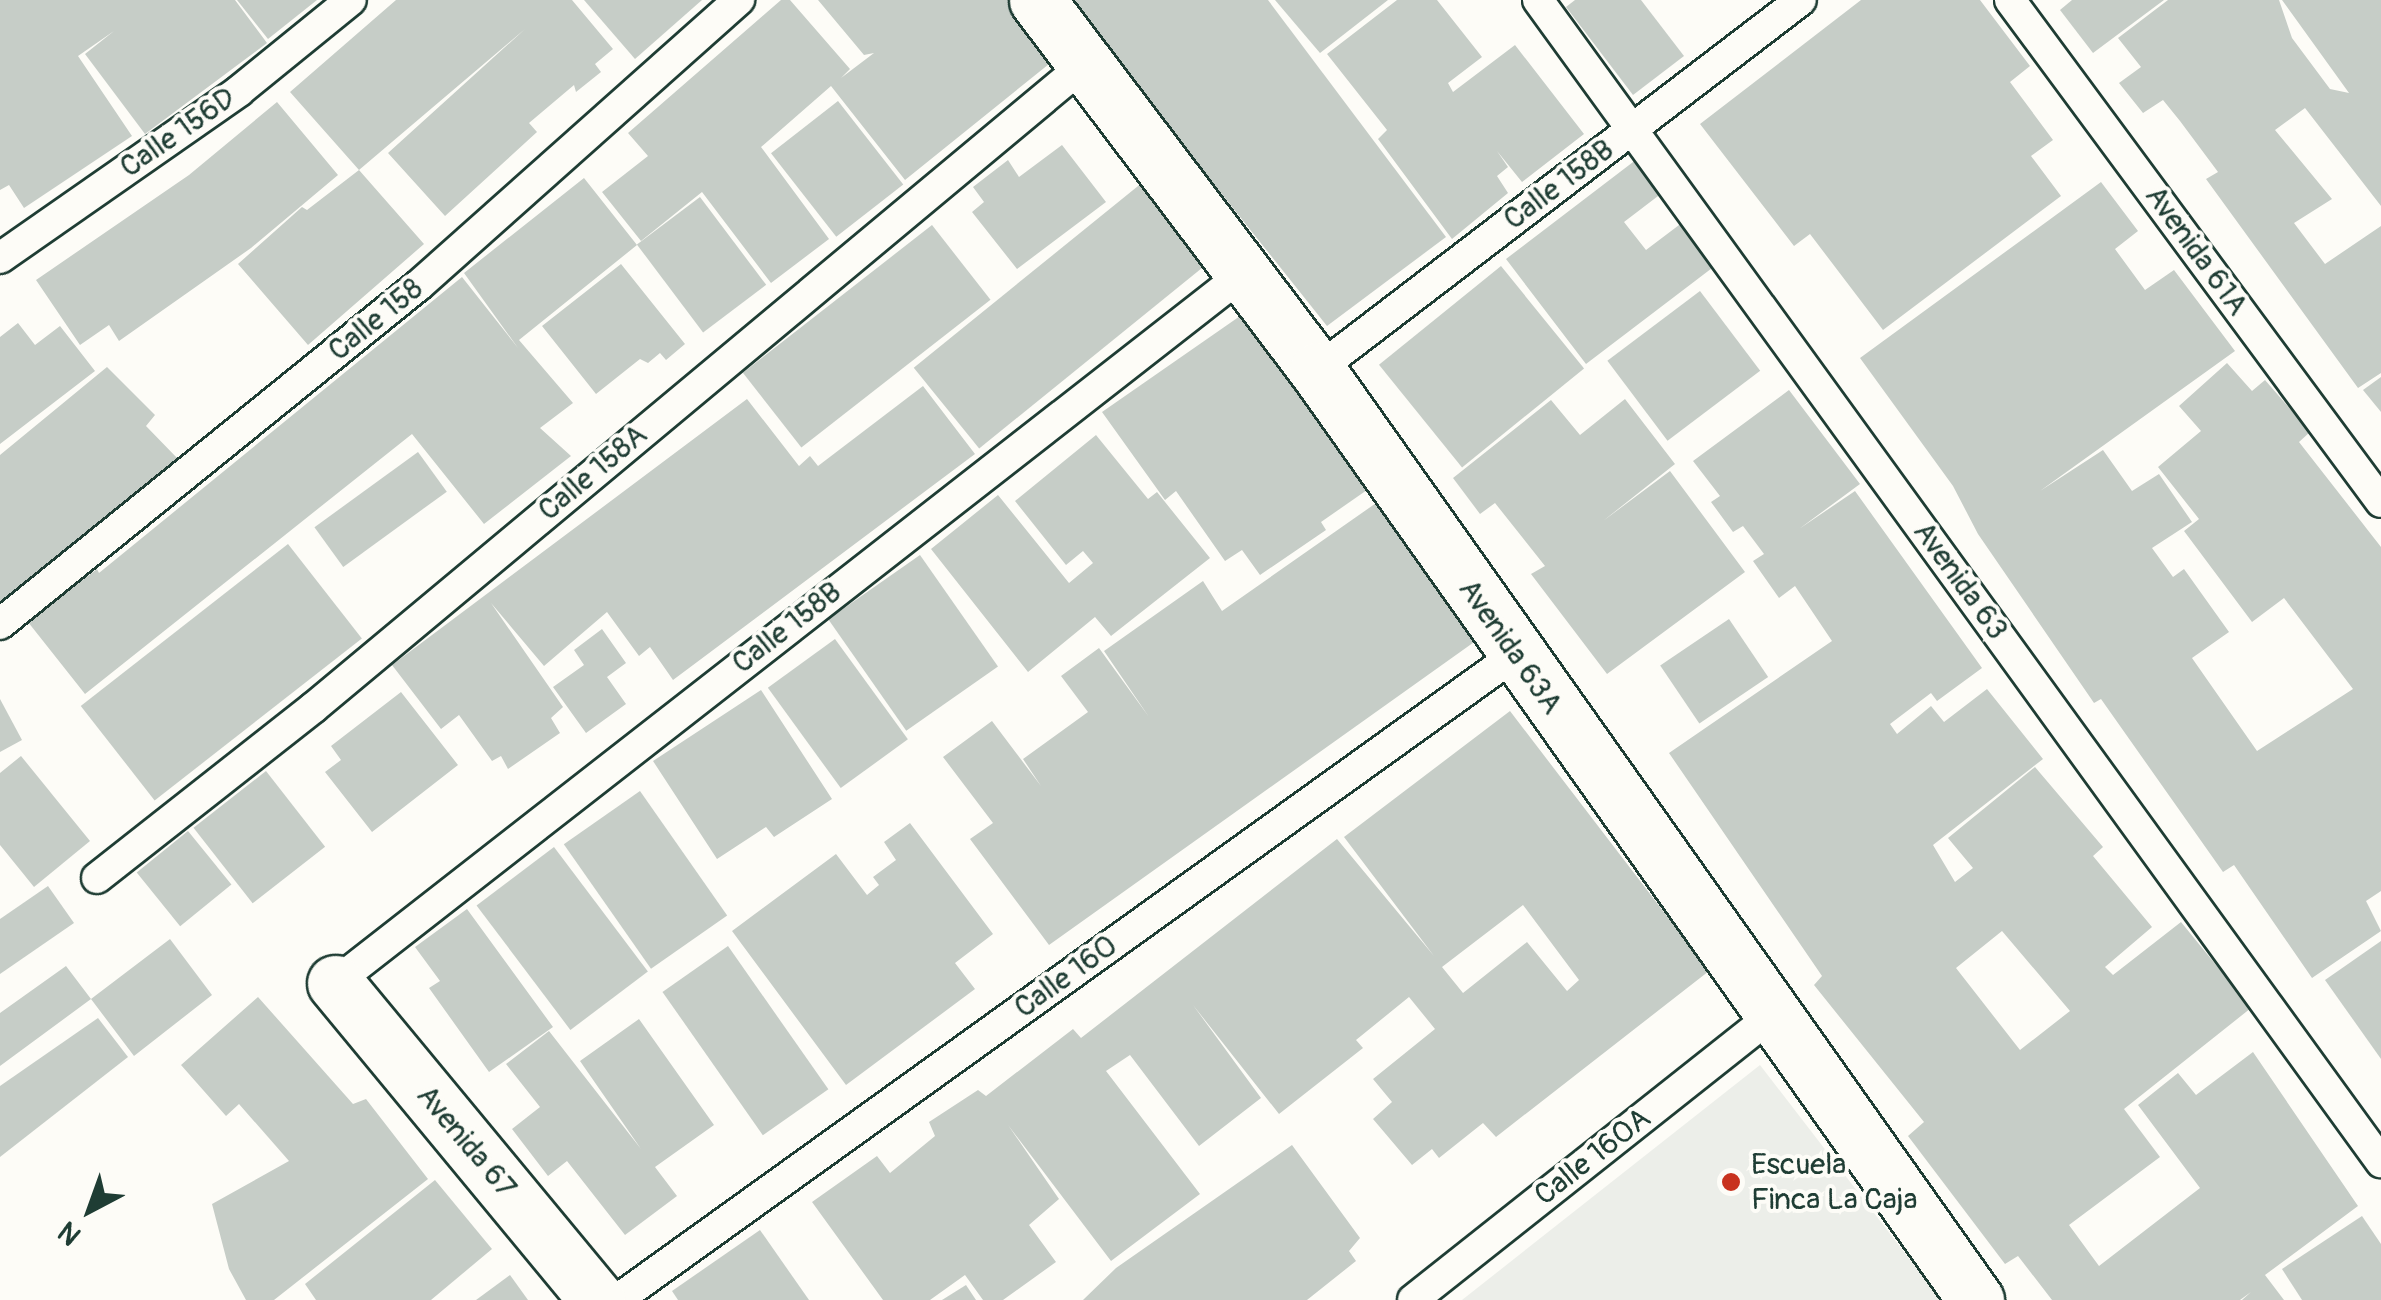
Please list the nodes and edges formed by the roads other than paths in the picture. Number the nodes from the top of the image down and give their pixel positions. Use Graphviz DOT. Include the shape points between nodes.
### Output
graph roads {
  1 [pos="350,0"];
  2 [pos="739,0"];
  3 [pos="1037,0"];
  4 [pos="1538,0"];
  5 [pos="1801,0"];
  6 [pos="2010,0"];
  7 [pos="1085,64"];
  8 [pos="1632,128"];
  9 [pos="0,258"];
  10 [pos="1242,275"];
  11 [pos="1317,370"];
  12 [pos="2381,502"];
  13 [pos="0,624"];
  14 [pos="1515,655"];
  15 [pos="97,878"];
  16 [pos="334,983"];
  17 [pos="1773,1015"];
  18 [pos="2381,1162"];
  19 [pos="596,1300"];
  20 [pos="617,1300"];
  21 [pos="1414,1300"];
  22 [pos="1976,1300"];
  1 -- 9 [label="lane, Calle 156D" via="240,91"];
  2 -- 13 [label="lane, Calle 158" via="420,285"];
  3 -- 7 [label="street, Avenida 63A"];
  4 -- 8 [label="lane, Avenida 63"];
  5 -- 8 [label="lane, Calle 158B"];
  6 -- 12 [label="lane, Avenida 61A"];
  7 -- 10 [label="street, Avenida 63A"];
  7 -- 15 [label="lane, Calle 158A" via="313,708"];
  8 -- 11 [label="lane, Calle 158B"];
  8 -- 18 [label="lane, Avenida 63"];
  10 -- 11 [label="street, Avenida 63A"];
  10 -- 16 [label="lane, Calle 158B"];
  11 -- 14 [label="street, Avenida 63A"];
  14 -- 17 [label="street, Avenida 63A"];
  14 -- 20 [label="lane, Calle 160"];
  16 -- 19 [label="street, Avenida 67"];
  17 -- 21 [label="lane, Calle 160A"];
  17 -- 22 [label="street, Avenida 63A"];
}
